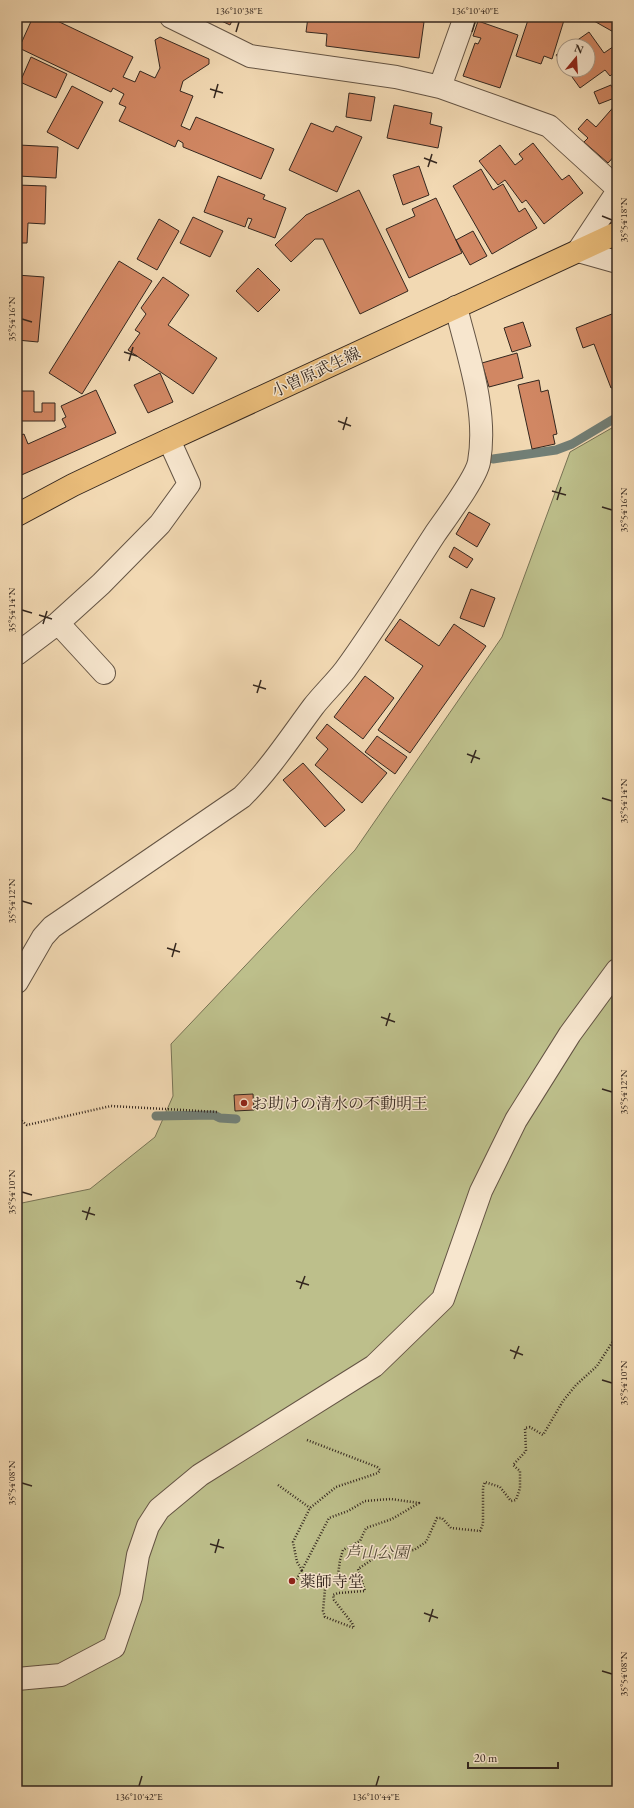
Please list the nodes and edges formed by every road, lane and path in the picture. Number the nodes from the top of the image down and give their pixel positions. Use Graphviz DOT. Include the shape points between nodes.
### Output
graph roads {
  1 [pos="171,17"];
  2 [pos="465,17"];
  3 [pos="440,87"];
  4 [pos="617,188"];
  5 [pos="617,192"];
  6 [pos="617,232"];
  7 [pos="578,251"];
  8 [pos="617,262"];
  9 [pos="456,307"];
  10 [pos="169,440"];
  11 [pos="17,515"];
  12 [pos="58,622"];
  13 [pos="17,654"];
  14 [pos="104,673"];
  15 [pos="617,970"];
  16 [pos="17,982"];
  17 [pos="218,1112"];
  18 [pos="17,1118"];
  19 [pos="617,1335"];
  20 [pos="305,1439"];
  21 [pos="278,1485"];
  22 [pos="310,1508"];
  23 [pos="302,1570"];
  24 [pos="295,1582"];
  25 [pos="17,1679"];
  1 -- 3 [label="street" via="250,56 396,77"];
  2 -- 3 [label="street"];
  3 -- 4 [label="street" via="549,126"];
  5 -- 7 [label="street"];
  6 -- 7 [label="main road, 小曽原武生線"];
  7 -- 8 [label="street"];
  7 -- 9 [label="main road, 小曽原武生線"];
  9 -- 10 [label="main road, 小曽原武生線"];
  9 -- 16 [label="street" via="481,412 480,450 473,476 449,513 357,654 258,781 242,798 52,927 43,937"];
  10 -- 11 [label="main road, 小曽原武生線" via="73,485"];
  10 -- 12 [label="street" via="189,484 160,524 101,584"];
  12 -- 13 [label="street"];
  12 -- 14 [label="street"];
  15 -- 25 [label="street" via="570,1034 516,1120 481,1191 443,1299 374,1366 200,1475 159,1509 148,1526 138,1555 131,1597 114,1647 61,1675"];
  17 -- 18 [label="path" via="111,1106 27,1124"];
  19 -- 23 [label="path" via="597,1366 563,1401 543,1435 530,1427 525,1428 526,1451 513,1465 520,1471 520,1488 516,1500 511,1501 500,1487 485,1482 483,1524 480,1531 451,1528 442,1518 437,1518 426,1542 414,1550 379,1555 358,1569 365,1592 333,1595 354,1628 325,1617 323,1611 325,1589 338,1575 343,1550 360,1541 366,1528 392,1519 419,1503 391,1499 365,1501 329,1518"];
  20 -- 22 [label="path" via="380,1470 378,1473 336,1487"];
  21 -- 22 [label="path"];
  22 -- 23 [label="path" via="293,1542 297,1562"];
  23 -- 24 [label="path"];
}
